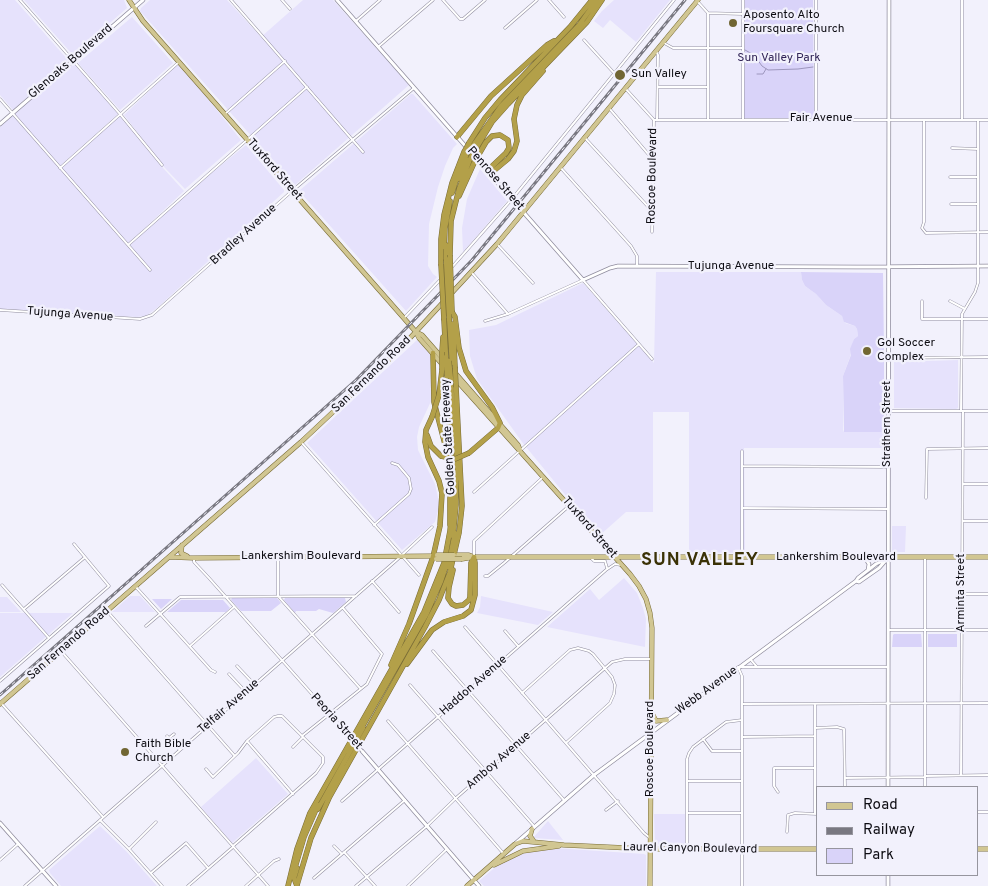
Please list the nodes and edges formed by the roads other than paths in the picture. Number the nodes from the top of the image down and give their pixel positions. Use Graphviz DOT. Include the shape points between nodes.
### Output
graph roads {
  1 [pos="20,0"];
  2 [pos="130,0"];
  3 [pos="143,0"];
  4 [pos="231,0"];
  5 [pos="282,0"];
  6 [pos="337,0"];
  7 [pos="380,0"];
  8 [pos="433,0"];
  9 [pos="443,0"];
  10 [pos="484,0"];
  11 [pos="538,0"];
  12 [pos="549,0"];
  13 [pos="595,0"];
  14 [pos="602,0"];
  15 [pos="674,0"];
  16 [pos="743,0"];
  17 [pos="816,0"];
  18 [pos="889,0"];
  19 [pos="962,0"];
  20 [pos="697,1"];
  21 [pos="134,8"];
  22 [pos="290,9"];
  23 [pos="708,13"];
  24 [pos="743,14"];
  25 [pos="564,17"];
  26 [pos="356,21"];
  27 [pos="505,28"];
  28 [pos="558,40"];
  29 [pos="584,40"];
  30 [pos="663,42"];
  31 [pos="378,48"];
  32 [pos="708,48"];
  33 [pos="743,48"];
  34 [pos="656,51"];
  35 [pos="558,52"];
  36 [pos="73,61"];
  37 [pos="285,61"];
  38 [pos="179,62"];
  39 [pos="614,73"];
  40 [pos="307,87"];
  41 [pos="658,87"];
  42 [pos="708,87"];
  43 [pos="414,88"];
  44 [pos="625,88"];
  45 [pos="0,99"];
  46 [pos="609,108"];
  47 [pos="12,113"];
  48 [pos="120,114"];
  49 [pos="225,114"];
  50 [pos="816,119"];
  51 [pos="889,119"];
  52 [pos="656,120"];
  53 [pos="708,120"];
  54 [pos="743,120"];
  55 [pos="962,120"];
  56 [pos="978,120"];
  57 [pos="988,120"];
  58 [pos="924,121"];
  59 [pos="0,124"];
  60 [pos="457,137"];
  61 [pos="584,138"];
  62 [pos="353,139"];
  63 [pos="248,140"];
  64 [pos="473,148"];
  65 [pos="952,148"];
  66 [pos="978,149"];
  67 [pos="363,152"];
  68 [pos="468,157"];
  69 [pos="654,157"];
  70 [pos="162,165"];
  71 [pos="560,167"];
  72 [pos="60,168"];
  73 [pos="489,172"];
  74 [pos="950,177"];
  75 [pos="978,177"];
  76 [pos="292,191"];
  77 [pos="512,199"];
  78 [pos="951,204"];
  79 [pos="978,204"];
  80 [pos="653,211"];
  81 [pos="524,212"];
  82 [pos="652,232"];
  83 [pos="978,232"];
  84 [pos="988,232"];
  85 [pos="497,244"];
  86 [pos="128,245"];
  87 [pos="445,260"];
  88 [pos="637,266"];
  89 [pos="978,266"];
  90 [pos="988,266"];
  91 [pos="889,267"];
  92 [pos="150,270"];
  93 [pos="472,273"];
  94 [pos="583,280"];
  95 [pos="533,283"];
  96 [pos="922,301"];
  97 [pos="950,301"];
  98 [pos="965,309"];
  99 [pos="0,310"];
  100 [pos="508,314"];
  101 [pos="447,318"];
  102 [pos="140,319"];
  103 [pos="404,319"];
  104 [pos="962,319"];
  105 [pos="988,319"];
  106 [pos="485,321"];
  107 [pos="416,332"];
  108 [pos="639,344"];
  109 [pos="433,353"];
  110 [pos="962,357"];
  111 [pos="988,357"];
  112 [pos="888,358"];
  113 [pos="652,359"];
  114 [pos="449,360"];
  115 [pos="452,381"];
  116 [pos="478,406"];
  117 [pos="488,410"];
  118 [pos="888,411"];
  119 [pos="962,411"];
  120 [pos="988,411"];
  121 [pos="432,417"];
  122 [pos="499,426"];
  123 [pos="300,442"];
  124 [pos="963,448"];
  125 [pos="988,448"];
  126 [pos="520,450"];
  127 [pos="742,451"];
  128 [pos="392,462"];
  129 [pos="742,466"];
  130 [pos="888,467"];
  131 [pos="544,476"];
  132 [pos="963,484"];
  133 [pos="988,484"];
  134 [pos="474,492"];
  135 [pos="926,498"];
  136 [pos="569,506"];
  137 [pos="742,508"];
  138 [pos="888,509"];
  139 [pos="963,521"];
  140 [pos="988,521"];
  141 [pos="374,525"];
  142 [pos="432,528"];
  143 [pos="450,531"];
  144 [pos="74,544"];
  145 [pos="182,546"];
  146 [pos="401,556"];
  147 [pos="169,557"];
  148 [pos="278,557"];
  149 [pos="435,557"];
  150 [pos="454,557"];
  151 [pos="474,557"];
  152 [pos="510,557"];
  153 [pos="988,557"];
  154 [pos="84,558"];
  155 [pos="194,558"];
  156 [pos="590,558"];
  157 [pos="615,558"];
  158 [pos="742,558"];
  159 [pos="865,558"];
  160 [pos="888,558"];
  161 [pos="925,558"];
  162 [pos="962,558"];
  163 [pos="623,566"];
  164 [pos="879,568"];
  165 [pos="606,570"];
  166 [pos="868,570"];
  167 [pos="888,572"];
  168 [pos="419,575"];
  169 [pos="485,576"];
  170 [pos="372,581"];
  171 [pos="856,581"];
  172 [pos="2,585"];
  173 [pos="136,586"];
  174 [pos="961,594"];
  175 [pos="988,594"];
  176 [pos="225,596"];
  177 [pos="278,596"];
  178 [pos="356,596"];
  179 [pos="234,607"];
  180 [pos="343,608"];
  181 [pos="24,610"];
  182 [pos="107,611"];
  183 [pos="399,612"];
  184 [pos="650,613"];
  185 [pos="160,614"];
  186 [pos="146,626"];
  187 [pos="466,627"];
  188 [pos="888,630"];
  189 [pos="925,630"];
  190 [pos="961,630"];
  191 [pos="988,630"];
  192 [pos="505,632"];
  193 [pos="312,634"];
  194 [pos="49,638"];
  195 [pos="190,646"];
  196 [pos="518,646"];
  197 [pos="61,651"];
  198 [pos="433,652"];
  199 [pos="651,659"];
  200 [pos="750,659"];
  201 [pos="282,661"];
  202 [pos="497,665"];
  203 [pos="237,666"];
  204 [pos="738,667"];
  205 [pos="757,667"];
  206 [pos="888,667"];
  207 [pos="606,668"];
  208 [pos="215,672"];
  209 [pos="389,673"];
  210 [pos="400,674"];
  211 [pos="229,676"];
  212 [pos="0,681"];
  213 [pos="254,685"];
  214 [pos="410,685"];
  215 [pos="360,688"];
  216 [pos="468,691"];
  217 [pos="246,692"];
  218 [pos="522,693"];
  219 [pos="888,703"];
  220 [pos="925,703"];
  221 [pos="961,703"];
  222 [pos="988,703"];
  223 [pos="1,704"];
  224 [pos="742,704"];
  225 [pos="815,704"];
  226 [pos="651,710"];
  227 [pos="330,714"];
  228 [pos="438,717"];
  229 [pos="546,720"];
  230 [pos="667,720"];
  231 [pos="742,720"];
  232 [pos="388,721"];
  233 [pos="208,726"];
  234 [pos="815,728"];
  235 [pos="651,732"];
  236 [pos="174,734"];
  237 [pos="303,736"];
  238 [pos="815,736"];
  239 [pos="742,737"];
  240 [pos="703,739"];
  241 [pos="248,741"];
  242 [pos="566,743"];
  243 [pos="408,744"];
  244 [pos="516,745"];
  245 [pos="293,746"];
  246 [pos="180,750"];
  247 [pos="362,751"];
  248 [pos="742,751"];
  249 [pos="235,756"];
  250 [pos="162,766"];
  251 [pos="815,768"];
  252 [pos="206,769"];
  253 [pos="378,770"];
  254 [pos="487,772"];
  255 [pos="594,774"];
  256 [pos="961,775"];
  257 [pos="988,775"];
  258 [pos="925,776"];
  259 [pos="888,777"];
  260 [pos="845,778"];
  261 [pos="687,781"];
  262 [pos="742,781"];
  263 [pos="845,786"];
  264 [pos="888,786"];
  265 [pos="925,786"];
  266 [pos="778,792"];
  267 [pos="293,794"];
  268 [pos="456,798"];
  269 [pos="405,800"];
  270 [pos="342,801"];
  271 [pos="564,801"];
  272 [pos="618,801"];
  273 [pos="606,810"];
  274 [pos="688,813"];
  275 [pos="742,813"];
  276 [pos="816,814"];
  277 [pos="103,818"];
  278 [pos="100,820"];
  279 [pos="156,822"];
  280 [pos="0,823"];
  281 [pos="427,826"];
  282 [pos="533,828"];
  283 [pos="787,832"];
  284 [pos="650,838"];
  285 [pos="535,842"];
  286 [pos="18,844"];
  287 [pos="515,844"];
  288 [pos="564,845"];
  289 [pos="233,846"];
  290 [pos="334,846"];
  291 [pos="128,848"];
  292 [pos="447,849"];
  293 [pos="650,849"];
  294 [pos="687,849"];
  295 [pos="816,849"];
  296 [pos="742,850"];
  297 [pos="343,853"];
  298 [pos="504,854"];
  299 [pos="279,859"];
  300 [pos="0,860"];
  301 [pos="208,868"];
  302 [pos="486,870"];
  303 [pos="42,871"];
  304 [pos="151,874"];
  305 [pos="259,875"];
  306 [pos="366,877"];
  307 [pos="314,878"];
  308 [pos="474,880"];
  309 [pos="25,886"];
  310 [pos="56,886"];
  311 [pos="162,886"];
  312 [pos="188,886"];
  313 [pos="246,886"];
  314 [pos="268,886"];
  315 [pos="289,886"];
  316 [pos="297,886"];
  317 [pos="356,886"];
  318 [pos="375,886"];
  319 [pos="408,886"];
  320 [pos="467,886"];
  321 [pos="479,886"];
  322 [pos="650,886"];
  323 [pos="742,886"];
  1 -- 36 [label="street"];
  2 -- 21 [label="main road, Tuxford Street"];
  3 -- 21 [label="main road, Glenoaks Boulevard"];
  4 -- 37 [label="street"];
  5 -- 22 [label="street"];
  6 -- 26 [label="main road, Penrose Street"];
  7 -- 26 [label="street"];
  8 -- 31 [label="street"];
  9 -- 10 [label="street" via="460,19"];
  11 -- 27 [label="street"];
  12 -- 25 [label="street"];
  13 -- 28 [label="highway, Golden State Freeway"];
  13 -- 64 [label="highway" via="578,25 501,106"];
  14 -- 35 [label="highway, Golden State Freeway" via="587,22"];
  15 -- 39 [label="street, San Fernando Road"];
  16 -- 24 [label="street"];
  17 -- 50 [label="street"];
  18 -- 51 [label="main road, Strathern Street"];
  19 -- 55 [label="street"];
  20 -- 23 [label="street"];
  20 -- 30 [label="main road, San Fernando Road"];
  21 -- 36 [label="main road, Glenoaks Boulevard"];
  21 -- 38 [label="main road, Tuxford Street"];
  23 -- 24 [label="street"];
  23 -- 32 [label="street"];
  24 -- 33 [label="street"];
  26 -- 31 [label="main road, Penrose Street"];
  28 -- 60 [label="highway" via="548,45 491,96"];
  28 -- 64 [label="highway, Golden State Freeway" via="496,105"];
  29 -- 39 [label="street"];
  30 -- 32 [label="street" via="673,48"];
  30 -- 34 [label="main road, San Fernando Road"];
  31 -- 43 [label="main road, Penrose Street"];
  32 -- 33 [label="street"];
  32 -- 42 [label="street"];
  33 -- 54 [label="street"];
  34 -- 41 [label="street, Roscoe Boulevard"];
  34 -- 44 [label="main road, San Fernando Road"];
  35 -- 64 [label="highway, Golden State Freeway" via="492,122"];
  35 -- 73 [label="highway" via="519,100 514,119 516,148"];
  36 -- 47 [label="main road, Glenoaks Boulevard"];
  36 -- 48 [label="street"];
  37 -- 40 [label="street"];
  37 -- 49 [label="street"];
  38 -- 48 [label="street"];
  38 -- 49 [label="main road, Tuxford Street"];
  39 -- 77 [label="street, San Fernando Road"];
  40 -- 62 [label="street"];
  40 -- 63 [label="street"];
  41 -- 42 [label="street"];
  41 -- 52 [label="street, Roscoe Boulevard"];
  42 -- 53 [label="street"];
  43 -- 60 [label="main road, Penrose Street"];
  43 -- 62 [label="street, Bradley Avenue"];
  44 -- 46 [label="main road, San Fernando Road"];
  44 -- 52 [label="street"];
  45 -- 47 [label="street"];
  46 -- 61 [label="main road, San Fernando Road"];
  46 -- 69 [label="street"];
  47 -- 59 [label="main road, Glenoaks Boulevard"];
  47 -- 72 [label="street"];
  48 -- 70 [label="street"];
  48 -- 72 [label="street"];
  49 -- 63 [label="main road, Tuxford Street"];
  50 -- 51 [label="street, Fair Avenue"];
  50 -- 54 [label="street, Fair Avenue"];
  51 -- 58 [label="street, Fair Avenue"];
  51 -- 91 [label="main road, Strathern Street"];
  52 -- 53 [label="street, Fair Avenue"];
  52 -- 69 [label="street, Roscoe Boulevard"];
  53 -- 54 [label="street, Fair Avenue"];
  55 -- 56 [label="street, Fair Avenue"];
  55 -- 58 [label="street, Fair Avenue"];
  56 -- 57 [label="street, Fair Avenue"];
  56 -- 66 [label="street, Arminta Street"];
  58 -- 83 [label="street" via="922,228 926,233"];
  60 -- 73 [label="main road, Penrose Street"];
  61 -- 71 [label="main road, San Fernando Road"];
  61 -- 80 [label="street"];
  62 -- 67 [label="street"];
  62 -- 76 [label="street, Bradley Avenue"];
  63 -- 76 [label="main road, Tuxford Street"];
  63 -- 86 [label="street"];
  64 -- 68 [label="highway, Golden State Freeway, bridge"];
  64 -- 68 [label="highway, Golden State Freeway, bridge"];
  64 -- 73 [label="highway" via="492,136 500,135 508,140 509,148"];
  65 -- 66 [label="street"];
  66 -- 75 [label="street, Arminta Street"];
  68 -- 87 [label="highway, Golden State Freeway" via="450,226"];
  68 -- 87 [label="highway, Golden State Freeway" via="452,183 444,215 441,239"];
  69 -- 80 [label="street, Roscoe Boulevard"];
  71 -- 81 [label="main road, San Fernando Road"];
  71 -- 88 [label="street" via="631,246 637,256"];
  72 -- 86 [label="street"];
  73 -- 77 [label="main road, Penrose Street"];
  74 -- 75 [label="street"];
  75 -- 79 [label="street, Arminta Street"];
  76 -- 102 [label="street, Bradley Avenue" via="152,315"];
  76 -- 103 [label="main road, Tuxford Street"];
  77 -- 81 [label="main road, Penrose Street"];
  77 -- 103 [label="street, San Fernando Road"];
  78 -- 79 [label="street"];
  79 -- 83 [label="street, Arminta Street"];
  80 -- 82 [label="street, Roscoe Boulevard"];
  81 -- 85 [label="main road, San Fernando Road"];
  81 -- 94 [label="main road, Penrose Street"];
  83 -- 84 [label="street"];
  83 -- 89 [label="street, Arminta Street"];
  85 -- 93 [label="main road, San Fernando Road"];
  85 -- 95 [label="street"];
  86 -- 92 [label="street"];
  87 -- 101 [label="highway, Golden State Freeway, bridge"];
  87 -- 101 [label="highway, Golden State Freeway, bridge"];
  88 -- 91 [label="main road, Tujunga Avenue"];
  88 -- 94 [label="main road, Tujunga Avenue" via="610,268"];
  89 -- 90 [label="main road, Tujunga Avenue"];
  89 -- 91 [label="main road, Tujunga Avenue"];
  89 -- 98 [label="street, Arminta Street" via="977,288"];
  91 -- 112 [label="main road, Strathern Street"];
  93 -- 100 [label="street"];
  93 -- 107 [label="main road, San Fernando Road"];
  94 -- 100 [label="street, Tujunga Avenue"];
  94 -- 108 [label="street, Penrose Street"];
  96 -- 104 [label="street" via="922,320"];
  97 -- 98 [label="street"];
  98 -- 104 [label="street, Arminta Street"];
  99 -- 102 [label="street, Tujunga Avenue"];
  100 -- 106 [label="street, Tujunga Avenue"];
  101 -- 114 [label="highway, Golden State Freeway"];
  101 -- 114 [label="highway"];
  101 -- 115 [label="highway, Golden State Freeway, bridge" via="455,368"];
  101 -- 121 [label="highway, bridge" via="439,395"];
  101 -- 122 [label="highway" via="455,317 466,371 492,407"];
  103 -- 107 [label="main road, Tuxford Street"];
  104 -- 105 [label="street"];
  104 -- 110 [label="street, Arminta Street"];
  107 -- 109 [label="main road, Tuxford Street"];
  107 -- 117 [label="main road, Tuxford Street"];
  107 -- 123 [label="main road, San Fernando Road"];
  108 -- 113 [label="street, Penrose Street"];
  108 -- 126 [label="street"];
  109 -- 116 [label="main road, Tuxford Street"];
  109 -- 143 [label="highway" via="434,402 449,470"];
  110 -- 111 [label="street"];
  110 -- 112 [label="street"];
  110 -- 119 [label="street, Arminta Street"];
  112 -- 118 [label="main road, Strathern Street"];
  114 -- 115 [label="highway, Golden State Freeway, bridge"];
  114 -- 115 [label="highway, bridge"];
  115 -- 143 [label="highway, Golden State Freeway"];
  115 -- 150 [label="highway, Golden State Freeway" via="462,488"];
  115 -- 315 [label="highway" via="456,505 451,544 441,581 426,615 321,798 304,837"];
  115 -- 316 [label="highway" via="458,494 456,528 445,577 428,615 321,801 298,861 294,878"];
  116 -- 117 [label="main road"];
  116 -- 122 [label="main road, Tuxford Street"];
  117 -- 122 [label="main road, Tuxford Street"];
  118 -- 119 [label="street"];
  118 -- 130 [label="main road, Strathern Street"];
  119 -- 120 [label="street"];
  119 -- 124 [label="street, Arminta Street"];
  121 -- 122 [label="highway, bridge" via="427,430 433,450 441,456 455,459 469,453"];
  121 -- 149 [label="highway" via="426,430 426,449 439,481 442,499"];
  122 -- 126 [label="main road, Tuxford Street"];
  123 -- 141 [label="street"];
  123 -- 145 [label="main road, San Fernando Road"];
  124 -- 125 [label="street"];
  124 -- 132 [label="street, Arminta Street"];
  124 -- 135 [label="street" via="927,449"];
  126 -- 131 [label="main road, Tuxford Street"];
  126 -- 134 [label="street"];
  127 -- 129 [label="street"];
  128 -- 141 [label="street" via="409,478 411,489"];
  129 -- 130 [label="street"];
  129 -- 137 [label="street"];
  130 -- 138 [label="main road, Strathern Street"];
  131 -- 136 [label="main road, Tuxford Street"];
  131 -- 151 [label="street" via="474,541"];
  132 -- 133 [label="street"];
  132 -- 139 [label="street, Arminta Street"];
  136 -- 152 [label="street"];
  136 -- 157 [label="main road, Tuxford Street"];
  137 -- 138 [label="street"];
  137 -- 158 [label="street"];
  138 -- 160 [label="main road, Strathern Street"];
  139 -- 140 [label="street"];
  139 -- 162 [label="street, Arminta Street"];
  141 -- 146 [label="street"];
  142 -- 146 [label="street, Telfair Avenue"];
  143 -- 209 [label="highway, Golden State Freeway" via="444,563 432,595"];
  144 -- 154 [label="street"];
  145 -- 147 [label="main road, San Fernando Road"];
  145 -- 155 [label="main road" via="181,554"];
  146 -- 148 [label="main road, Lankershim Boulevard"];
  146 -- 149 [label="main road, Lankershim Boulevard"];
  146 -- 168 [label="street"];
  146 -- 170 [label="street, Telfair Avenue"];
  147 -- 155 [label="main road, Lankershim Boulevard"];
  147 -- 173 [label="main road, San Fernando Road"];
  148 -- 155 [label="main road, Lankershim Boulevard"];
  148 -- 177 [label="street"];
  149 -- 151 [label="main road, Lankershim Boulevard, bridge"];
  149 -- 209 [label="highway"];
  150 -- 151 [label="highway" via="448,594 452,604 459,606 470,597"];
  150 -- 210 [label="highway, Golden State Freeway" via="439,600"];
  151 -- 152 [label="main road, Lankershim Boulevard"];
  151 -- 210 [label="highway" via="475,595 471,610 432,630"];
  152 -- 156 [label="main road, Lankershim Boulevard"];
  152 -- 169 [label="street"];
  153 -- 162 [label="main road, Lankershim Boulevard"];
  154 -- 181 [label="street"];
  154 -- 194 [label="street, San Fernando Road" via="108,586"];
  155 -- 176 [label="street, Peoria Street"];
  156 -- 157 [label="main road, Lankershim Boulevard"];
  156 -- 165 [label="street" via="604,561"];
  157 -- 158 [label="main road, Lankershim Boulevard"];
  157 -- 163 [label="main road, Tuxford Street"];
  158 -- 159 [label="main road, Lankershim Boulevard"];
  159 -- 160 [label="main road, Lankershim Boulevard"];
  159 -- 166 [label="main road"];
  160 -- 161 [label="main road, Lankershim Boulevard"];
  160 -- 164 [label="main road, Webb Avenue"];
  160 -- 166 [label="main road, Webb Avenue"];
  160 -- 167 [label="main road, Strathern Street"];
  161 -- 162 [label="main road, Lankershim Boulevard"];
  161 -- 189 [label="street"];
  162 -- 174 [label="street, Arminta Street"];
  163 -- 165 [label="street, Haddon Avenue" via="615,564"];
  163 -- 184 [label="main road, Tuxford Street" via="639,586"];
  164 -- 167 [label="main road"];
  164 -- 171 [label="main road, Webb Avenue"];
  165 -- 196 [label="street, Haddon Avenue"];
  166 -- 171 [label="main road, Webb Avenue"];
  167 -- 188 [label="main road, Strathern Street"];
  170 -- 178 [label="street, Telfair Avenue"];
  170 -- 183 [label="street"];
  171 -- 200 [label="main road, Webb Avenue"];
  172 -- 181 [label="street"];
  173 -- 182 [label="main road, San Fernando Road"];
  173 -- 185 [label="street"];
  174 -- 175 [label="street"];
  174 -- 190 [label="street, Arminta Street"];
  176 -- 177 [label="street"];
  176 -- 179 [label="street, Peoria Street"];
  176 -- 185 [label="street" via="179,597"];
  177 -- 178 [label="street"];
  177 -- 193 [label="street"];
  178 -- 180 [label="street, Telfair Avenue"];
  179 -- 195 [label="street"];
  179 -- 201 [label="street, Peoria Street"];
  180 -- 193 [label="street, Telfair Avenue"];
  180 -- 215 [label="street" via="382,654 367,684"];
  181 -- 194 [label="street"];
  182 -- 197 [label="main road, San Fernando Road"];
  182 -- 233 [label="street"];
  184 -- 199 [label="main road, Roscoe Boulevard"];
  185 -- 186 [label="street"];
  185 -- 195 [label="street"];
  187 -- 202 [label="street"];
  188 -- 189 [label="street"];
  188 -- 206 [label="main road, Strathern Street"];
  189 -- 190 [label="street"];
  189 -- 220 [label="street"];
  190 -- 191 [label="street"];
  190 -- 221 [label="street, Arminta Street"];
  192 -- 196 [label="street"];
  193 -- 201 [label="street, Telfair Avenue"];
  193 -- 215 [label="street"];
  194 -- 212 [label="street, San Fernando Road"];
  195 -- 208 [label="street"];
  196 -- 202 [label="street, Haddon Avenue"];
  197 -- 223 [label="main road, San Fernando Road"];
  197 -- 250 [label="street"];
  198 -- 216 [label="street"];
  199 -- 207 [label="street, Amboy Avenue" via="619,660"];
  199 -- 226 [label="main road, Roscoe Boulevard"];
  200 -- 204 [label="main road, Webb Avenue"];
  200 -- 205 [label="street"];
  201 -- 213 [label="street, Telfair Avenue"];
  201 -- 227 [label="street, Peoria Street"];
  202 -- 216 [label="street, Haddon Avenue"];
  202 -- 218 [label="street"];
  203 -- 213 [label="street"];
  204 -- 205 [label="street"];
  204 -- 224 [label="street" via="742,676"];
  204 -- 230 [label="main road, Webb Avenue"];
  205 -- 206 [label="street"];
  206 -- 219 [label="main road, Strathern Street"];
  207 -- 218 [label="street" via="589,651 574,648"];
  207 -- 229 [label="street, Amboy Avenue"];
  207 -- 242 [label="street" via="615,685 610,704"];
  209 -- 315 [label="highway, Golden State Freeway" via="310,813 297,849"];
  210 -- 316 [label="highway, Golden State Freeway" via="329,798 311,838"];
  211 -- 217 [label="street"];
  213 -- 217 [label="street, Telfair Avenue"];
  214 -- 228 [label="street"];
  215 -- 227 [label="street"];
  216 -- 228 [label="street, Haddon Avenue"];
  216 -- 244 [label="street"];
  217 -- 233 [label="street, Telfair Avenue"];
  218 -- 229 [label="street"];
  219 -- 220 [label="street"];
  219 -- 225 [label="street"];
  219 -- 259 [label="main road, Strathern Street"];
  220 -- 221 [label="street"];
  220 -- 258 [label="street"];
  221 -- 222 [label="street"];
  221 -- 256 [label="street, Arminta Street"];
  223 -- 277 [label="street"];
  224 -- 225 [label="street"];
  224 -- 231 [label="street"];
  225 -- 234 [label="street"];
  226 -- 230 [label="main road" via="658,722"];
  226 -- 235 [label="main road, Roscoe Boulevard"];
  227 -- 237 [label="street"];
  227 -- 247 [label="street, Peoria Street, bridge"];
  228 -- 243 [label="street, Haddon Avenue"];
  228 -- 254 [label="street"];
  229 -- 242 [label="street"];
  229 -- 244 [label="street, Amboy Avenue"];
  230 -- 235 [label="main road, Webb Avenue"];
  231 -- 239 [label="street"];
  231 -- 240 [label="street" via="726,722"];
  232 -- 243 [label="street"];
  233 -- 246 [label="street, Telfair Avenue"];
  233 -- 249 [label="street"];
  234 -- 238 [label="street"];
  234 -- 260 [label="street" via="844,729"];
  235 -- 255 [label="main road, Webb Avenue"];
  235 -- 284 [label="main road, Roscoe Boulevard"];
  236 -- 246 [label="street" via="168,737"];
  237 -- 241 [label="street" via="282,716 274,717"];
  237 -- 245 [label="street"];
  237 -- 267 [label="street" via="323,757 323,763 316,774"];
  238 -- 239 [label="street"];
  238 -- 251 [label="street"];
  239 -- 248 [label="street"];
  240 -- 248 [label="street" via="712,751"];
  240 -- 261 [label="street" via="688,753"];
  241 -- 249 [label="street"];
  241 -- 267 [label="street"];
  242 -- 255 [label="street"];
  243 -- 253 [label="street, Haddon Avenue"];
  243 -- 268 [label="street"];
  244 -- 254 [label="street, Amboy Avenue"];
  244 -- 271 [label="street"];
  246 -- 250 [label="street, Telfair Avenue"];
  247 -- 253 [label="main road, Peoria Street"];
  248 -- 262 [label="street"];
  249 -- 252 [label="street" via="213,777"];
  250 -- 277 [label="street, Telfair Avenue"];
  250 -- 289 [label="street"];
  251 -- 266 [label="street" via="774,768 774,786"];
  251 -- 276 [label="street"];
  253 -- 269 [label="main road, Peoria Street"];
  253 -- 270 [label="street, Haddon Avenue"];
  254 -- 268 [label="street, Amboy Avenue"];
  254 -- 282 [label="street"];
  255 -- 271 [label="main road, Webb Avenue"];
  255 -- 272 [label="street"];
  256 -- 257 [label="street"];
  256 -- 258 [label="street"];
  258 -- 259 [label="street"];
  258 -- 265 [label="street"];
  259 -- 260 [label="street"];
  259 -- 264 [label="main road, Strathern Street"];
  260 -- 263 [label="street"];
  261 -- 262 [label="street"];
  261 -- 274 [label="street"];
  262 -- 275 [label="street"];
  267 -- 289 [label="street"];
  268 -- 281 [label="street, Amboy Avenue"];
  268 -- 298 [label="street"];
  269 -- 281 [label="main road, Peoria Street"];
  269 -- 297 [label="street"];
  271 -- 282 [label="main road, Webb Avenue"];
  272 -- 273 [label="street"];
  272 -- 284 [label="street"];
  274 -- 275 [label="street"];
  274 -- 294 [label="street"];
  275 -- 296 [label="street"];
  276 -- 283 [label="street" via="791,814"];
  277 -- 278 [label="street, Telfair Avenue"];
  278 -- 291 [label="street"];
  278 -- 303 [label="street, Telfair Avenue"];
  279 -- 291 [label="street"];
  280 -- 286 [label="main road"];
  281 -- 292 [label="main road, Peoria Street"];
  281 -- 306 [label="street, Amboy Avenue"];
  282 -- 285 [label="main road" via="530,838"];
  282 -- 287 [label="main road, Webb Avenue"];
  284 -- 293 [label="main road, Roscoe Boulevard"];
  285 -- 287 [label="main road, Laurel Canyon Boulevard"];
  285 -- 288 [label="main road, Laurel Canyon Boulevard"];
  286 -- 300 [label="street"];
  286 -- 303 [label="main road"];
  287 -- 298 [label="main road, Laurel Canyon Boulevard"];
  288 -- 293 [label="main road, Laurel Canyon Boulevard"];
  288 -- 302 [label="main road, Laurel Canyon Boulevard" via="523,852"];
  289 -- 301 [label="street"];
  289 -- 305 [label="street"];
  290 -- 297 [label="street"];
  291 -- 304 [label="street"];
  292 -- 308 [label="main road, Peoria Street"];
  292 -- 319 [label="street"];
  293 -- 294 [label="main road, Laurel Canyon Boulevard"];
  293 -- 322 [label="main road, Roscoe Boulevard"];
  294 -- 296 [label="main road, Laurel Canyon Boulevard"];
  295 -- 296 [label="main road, Laurel Canyon Boulevard"];
  296 -- 323 [label="street"];
  297 -- 306 [label="street"];
  297 -- 307 [label="street"];
  298 -- 302 [label="main road, Laurel Canyon Boulevard"];
  299 -- 305 [label="street"];
  301 -- 304 [label="street" via="186,843"];
  301 -- 312 [label="street"];
  302 -- 308 [label="main road, Laurel Canyon Boulevard"];
  303 -- 309 [label="street, Telfair Avenue"];
  303 -- 310 [label="main road"];
  304 -- 311 [label="street"];
  305 -- 313 [label="street"];
  305 -- 314 [label="street"];
  306 -- 317 [label="street, Amboy Avenue"];
  306 -- 318 [label="street"];
  308 -- 320 [label="main road, Laurel Canyon Boulevard"];
  308 -- 321 [label="main road, Peoria Street"];
}
